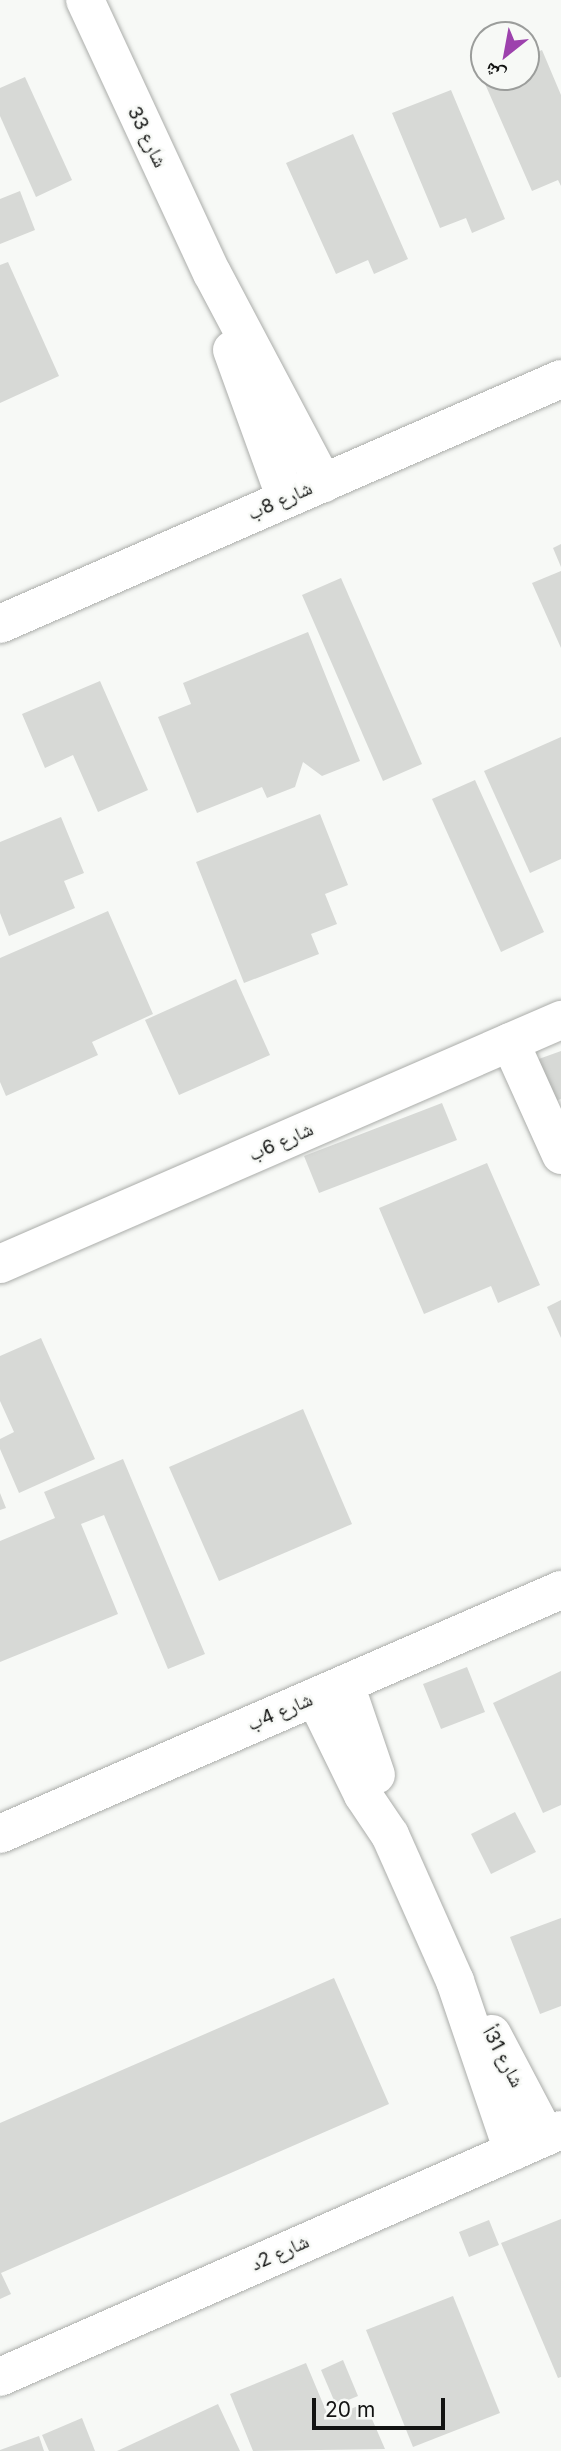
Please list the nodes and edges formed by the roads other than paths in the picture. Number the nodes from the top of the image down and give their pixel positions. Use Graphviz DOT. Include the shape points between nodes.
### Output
graph roads {
  1 [pos="85,0"];
  2 [pos="212,274"];
  3 [pos="561,379"];
  4 [pos="323,483"];
  5 [pos="286,499"];
  6 [pos="0,624"];
  7 [pos="561,1020"];
  8 [pos="510,1042"];
  9 [pos="561,1155"];
  10 [pos="0,1264"];
  11 [pos="561,1590"];
  12 [pos="330,1690"];
  13 [pos="0,1834"];
  14 [pos="540,2139"];
  15 [pos="0,2377"];
  1 -- 2 [label="street, شارع 33"];
  2 -- 4 [label="street, شارع 33"];
  2 -- 5 [label="street, شارع 33" via="226,335"];
  3 -- 4 [label="street, شارع 8ب"];
  4 -- 5 [label="street, شارع 8ب"];
  5 -- 6 [label="street, شارع 8ب"];
  7 -- 8 [label="street, شارع 6ب"];
  8 -- 9 [label="street"];
  8 -- 10 [label="street, شارع 6ب"];
  11 -- 12 [label="street, شارع 4ب"];
  12 -- 13 [label="street, شارع 4ب"];
  12 -- 14 [label="street, شارع 31أ" via="363,1796 390,1835 455,1981"];
  14 -- 15 [label="street, شارع 2د"];
}
